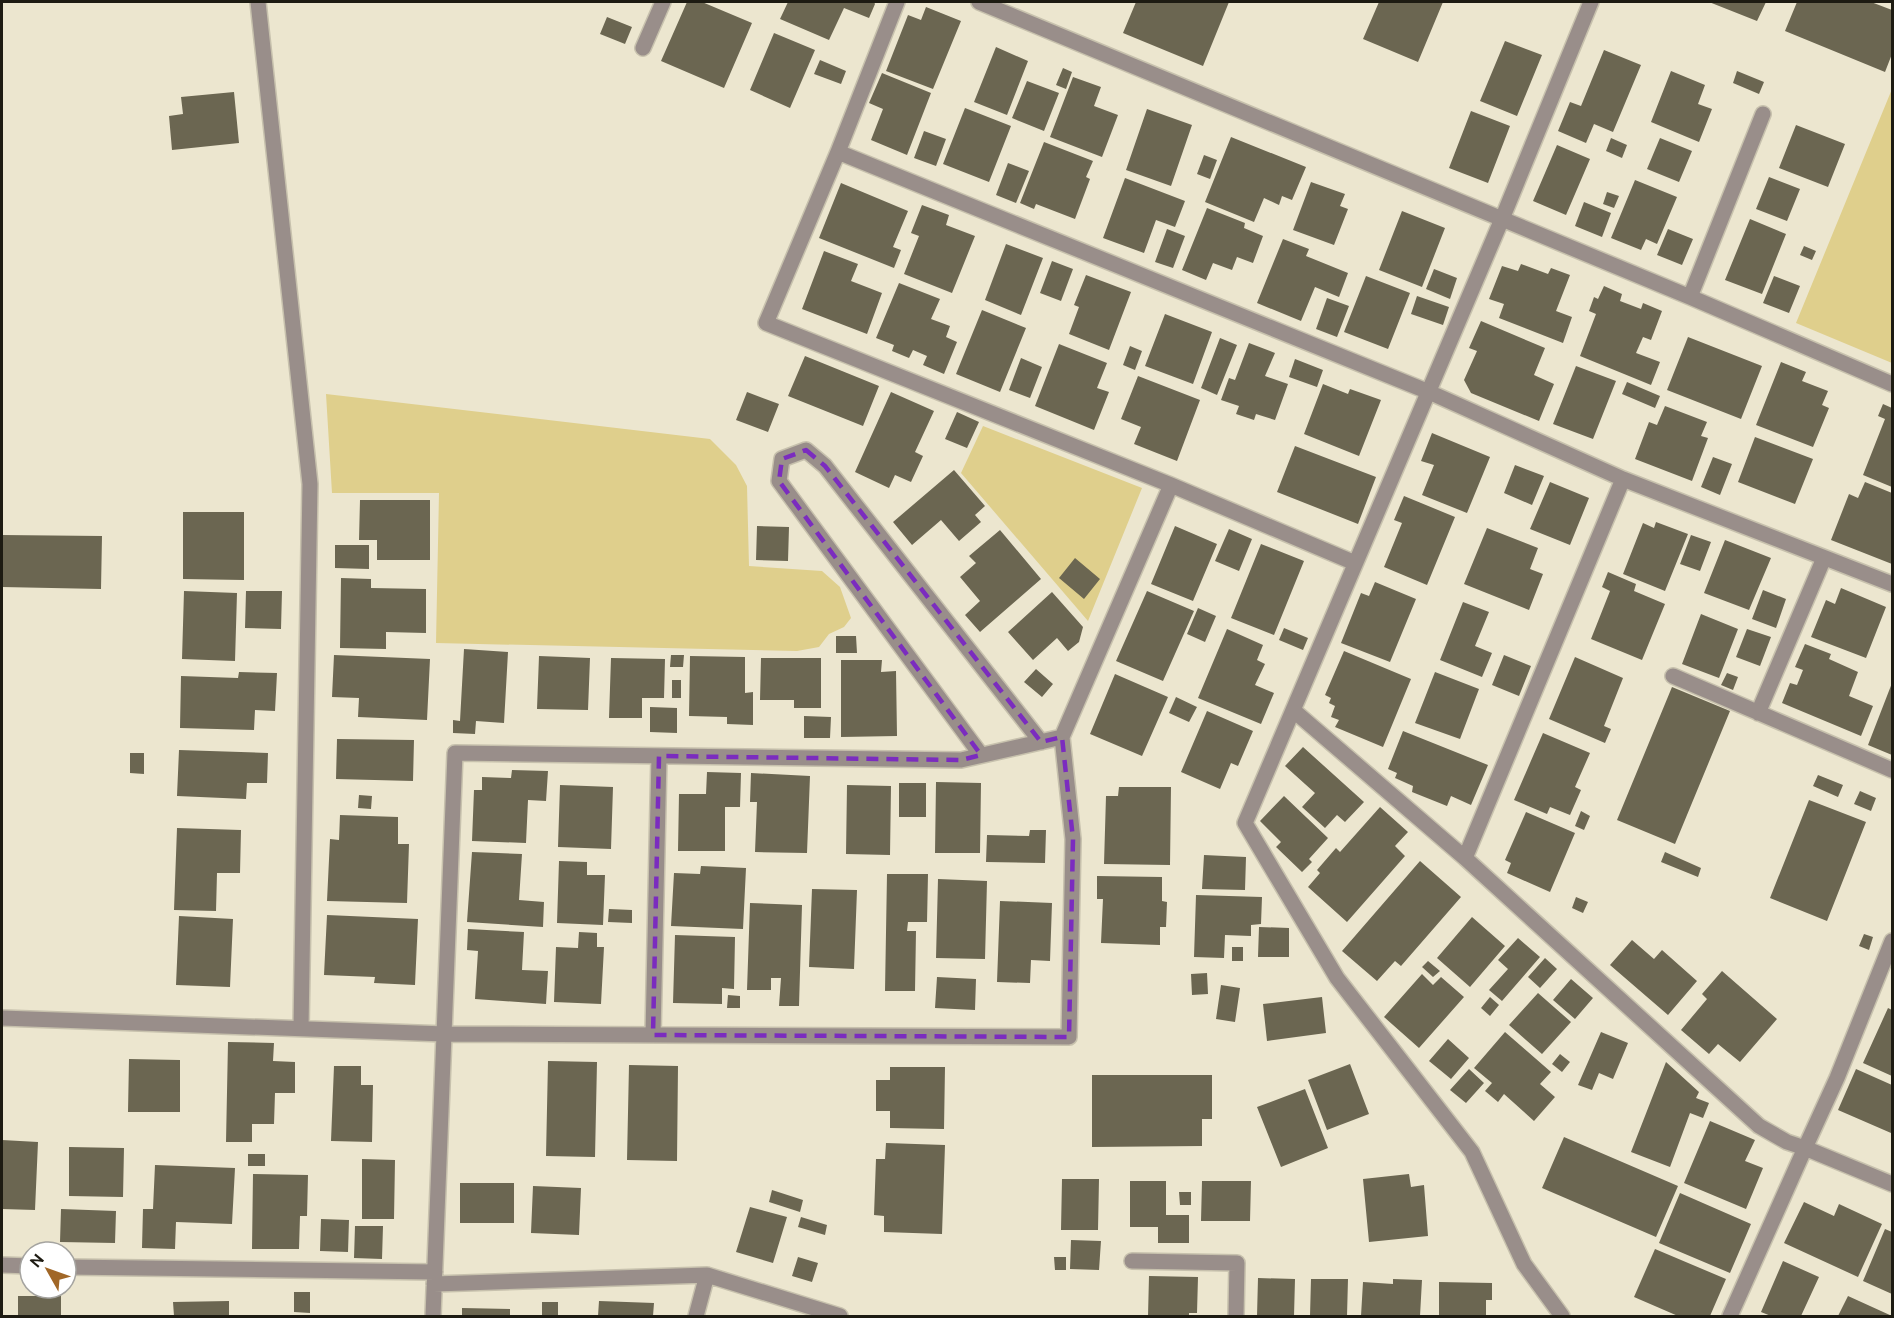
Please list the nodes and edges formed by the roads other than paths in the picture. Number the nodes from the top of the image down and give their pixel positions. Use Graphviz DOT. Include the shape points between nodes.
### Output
graph roads {
  1 [pos="258,2"];
  2 [pos="663,2"];
  3 [pos="897,2"];
  4 [pos="979,2"];
  5 [pos="1591,2"];
  6 [pos="643,48"];
  7 [pos="1763,114"];
  8 [pos="838,152"];
  9 [pos="1502,219"];
  10 [pos="1690,297"];
  11 [pos="1893,384"];
  12 [pos="1430,392"];
  13 [pos="1623,479"];
  14 [pos="1171,485"];
  15 [pos="1824,558"];
  16 [pos="1355,563"];
  17 [pos="1893,584"];
  18 [pos="1673,676"];
  19 [pos="1293,710"];
  20 [pos="1758,713"];
  21 [pos="1062,737"];
  22 [pos="1041,742"];
  23 [pos="981,755"];
  24 [pos="659,756"];
  25 [pos="1893,770"];
  26 [pos="1465,858"];
  27 [pos="1893,941"];
  28 [pos="2,1018"];
  29 [pos="301,1028"];
  30 [pos="445,1034"];
  31 [pos="653,1035"];
  32 [pos="1805,1148"];
  33 [pos="1893,1184"];
  34 [pos="1132,1261"];
  35 [pos="2,1265"];
  36 [pos="18,1266"];
  37 [pos="78,1266"];
  38 [pos="707,1275"];
  39 [pos="435,1278"];
  40 [pos="433,1317"];
  41 [pos="696,1317"];
  42 [pos="840,1317"];
  43 [pos="1236,1317"];
  44 [pos="1562,1317"];
  45 [pos="1730,1317"];
  1 -- 29 [label="street" via="310,484"];
  2 -- 6 [label="street"];
  3 -- 8 [label="street"];
  4 -- 9 [label="street"];
  5 -- 9 [label="street"];
  7 -- 10 [label="street"];
  8 -- 12 [label="street"];
  8 -- 14 [label="street" via="766,323"];
  9 -- 10 [label="street"];
  9 -- 12 [label="street"];
  10 -- 11 [label="street"];
  12 -- 13 [label="street"];
  12 -- 16 [label="street"];
  13 -- 15 [label="street"];
  13 -- 26 [label="street"];
  14 -- 16 [label="street"];
  14 -- 21 [label="street"];
  15 -- 17 [label="street"];
  15 -- 20 [label="street"];
  16 -- 19 [label="street"];
  18 -- 20 [label="street"];
  19 -- 26 [label="street"];
  19 -- 44 [label="street" via="1245,823 1337,978 1472,1152 1524,1264"];
  20 -- 25 [label="street"];
  21 -- 22 [label="street"];
  21 -- 31 [label="street" via="1073,839 1069,1036"];
  22 -- 23 [label="street"];
  22 -- 23 [label="street" via="825,465 806,450 782,459 778,481"];
  23 -- 24 [label="street" via="962,760"];
  24 -- 30 [label="street" via="455,753"];
  24 -- 31 [label="street"];
  26 -- 32 [label="street" via="1759,1126"];
  27 -- 32 [label="street"];
  28 -- 29 [label="street"];
  29 -- 30 [label="street"];
  30 -- 31 [label="street"];
  30 -- 39 [label="street"];
  32 -- 33 [label="street"];
  32 -- 45 [label="street"];
  34 -- 43 [label="street" via="1237,1263"];
  35 -- 36 [label="street"];
  37 -- 39 [label="street"];
  38 -- 39 [label="street"];
  38 -- 41 [label="street"];
  38 -- 42 [label="street"];
  39 -- 40 [label="street"];
}
